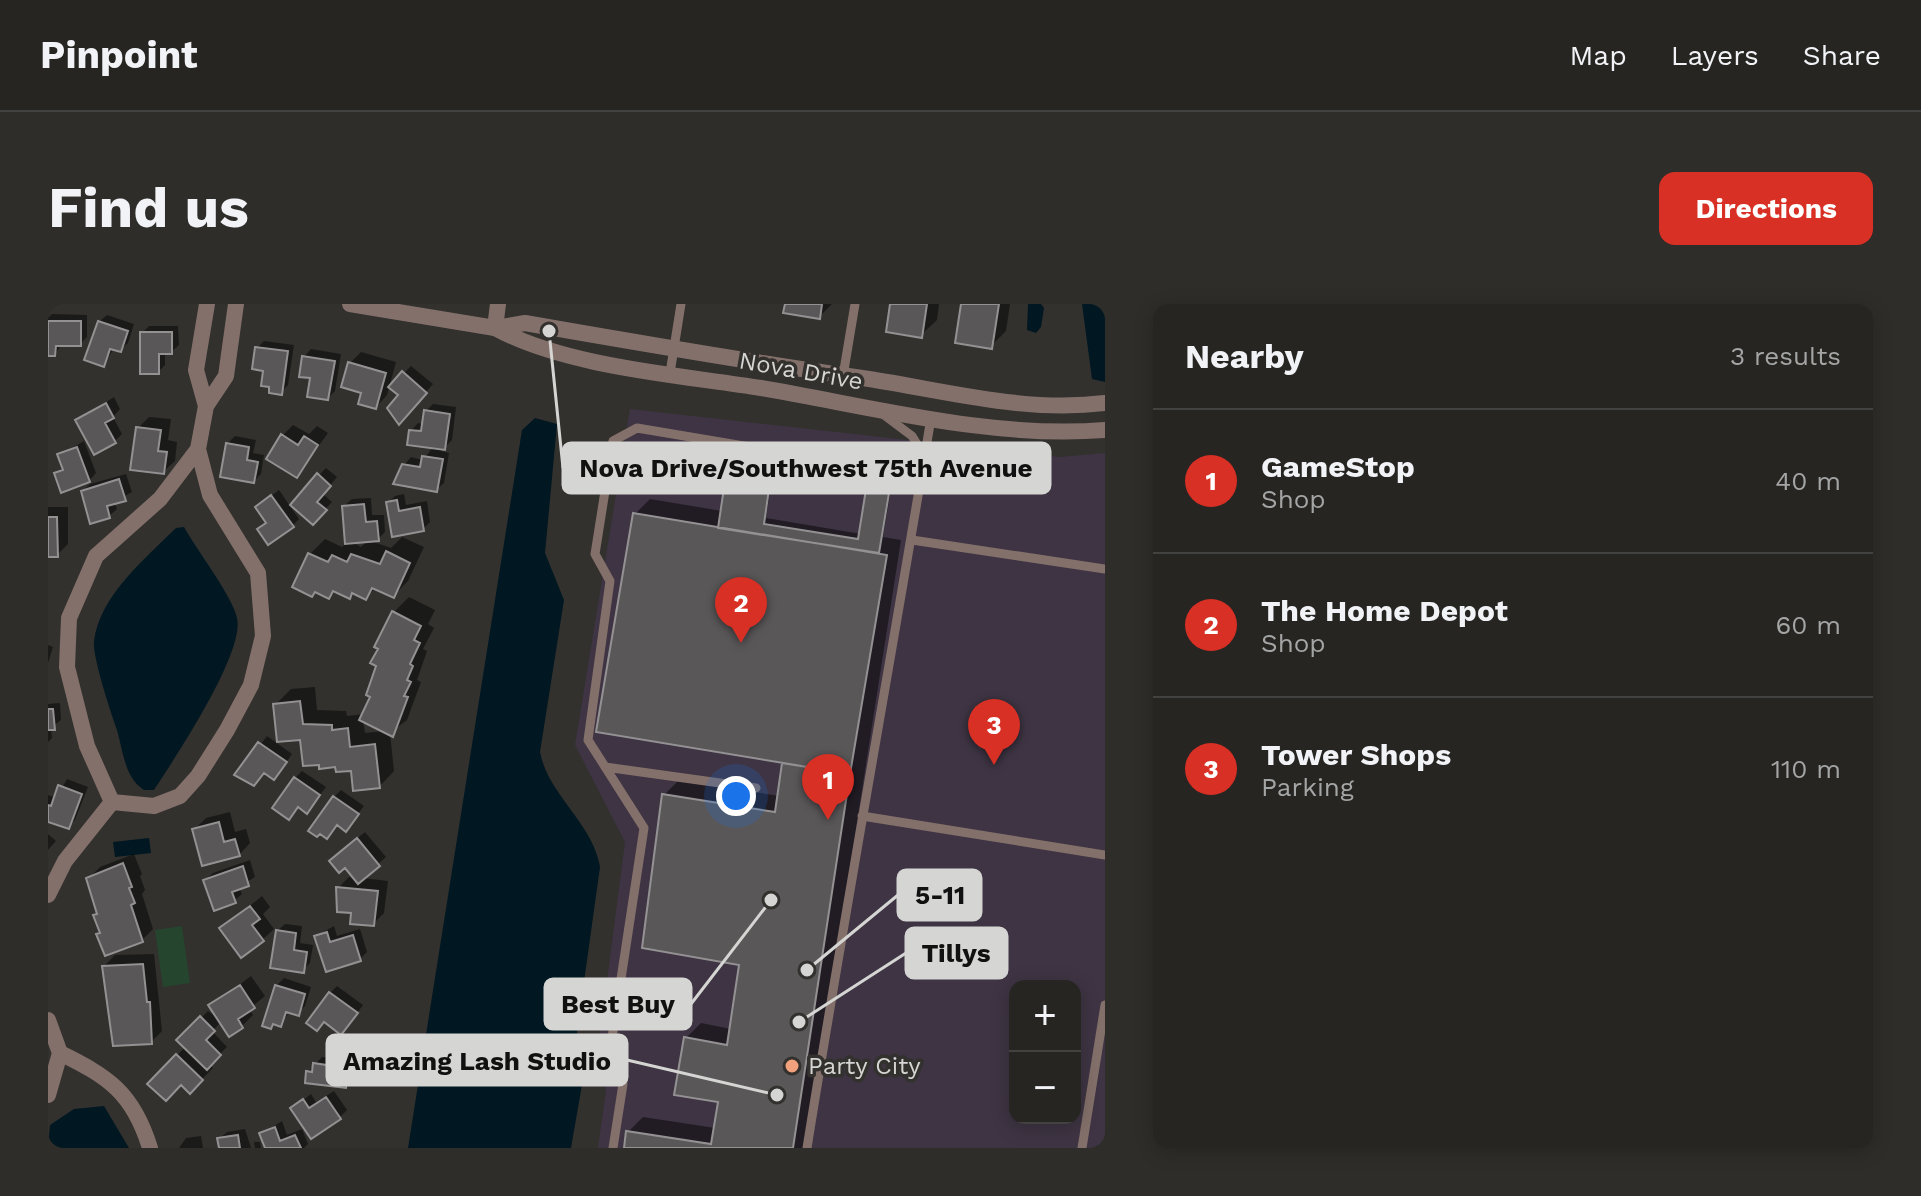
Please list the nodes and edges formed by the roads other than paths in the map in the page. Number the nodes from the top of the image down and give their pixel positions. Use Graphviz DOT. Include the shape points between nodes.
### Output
graph roads {
  1 [pos="207,304"];
  2 [pos="236,304"];
  3 [pos="350,304"];
  4 [pos="498,304"];
  5 [pos="681,304"];
  6 [pos="855,304"];
  7 [pos="391,307"];
  8 [pos="495,328"];
  9 [pos="674,349"];
  10 [pos="670,373"];
  11 [pos="843,376"];
  12 [pos="840,401"];
  13 [pos="1105,403"];
  14 [pos="1025,404"];
  15 [pos="206,406"];
  16 [pos="871,407"];
  17 [pos="931,418"];
  18 [pos="1105,430"];
  19 [pos="198,449"];
  20 [pos="925,457"];
  21 [pos="922,476"];
  22 [pos="912,540"];
  23 [pos="1105,569"];
  24 [pos="605,767"];
  25 [pos="756,788"];
  26 [pos="112,802"];
  27 [pos="862,816"];
  28 [pos="1105,855"];
  29 [pos="48,895"];
  30 [pos="1105,1005"];
  31 [pos="48,1020"];
  32 [pos="60,1053"];
  33 [pos="48,1095"];
  34 [pos="150,1148"];
  35 [pos="613,1148"];
  36 [pos="807,1148"];
  37 [pos="1082,1148"];
  1 -- 15 [label="street" via="196,370"];
  2 -- 15 [label="street" via="226,376"];
  3 -- 7 [label="street, Nova Drive"];
  4 -- 8 [label="street"];
  5 -- 9 [label="lane"];
  6 -- 11 [label="lane"];
  7 -- 8 [label="street, Nova Drive"];
  8 -- 9 [label="street, Nova Drive" via="525,323"];
  8 -- 10 [label="street, Nova Drive" via="523,343"];
  9 -- 10 [label="lane"];
  9 -- 11 [label="street, Nova Drive"];
  10 -- 12 [label="street, Nova Drive"];
  11 -- 12 [label="street"];
  11 -- 14 [label="street, Nova Drive"];
  12 -- 16 [label="street, Nova Drive"];
  13 -- 14 [label="street, Nova Drive"];
  14 -- 17 [label="street" via="964,406"];
  15 -- 19 [label="street"];
  16 -- 17 [label="street, Nova Drive"];
  16 -- 20 [label="lane" via="912,436"];
  17 -- 18 [label="street, Nova Drive" via="1020,430"];
  17 -- 20 [label="lane"];
  19 -- 26 [label="street" via="160,499 96,556 69,618 67,667 87,746"];
  19 -- 26 [label="street" via="210,495 258,573 263,636 251,685 213,753 180,796 154,806"];
  20 -- 21 [label="lane"];
  21 -- 22 [label="lane"];
  21 -- 24 [label="lane" via="637,428 613,441 595,554 610,581 588,740"];
  22 -- 23 [label="lane"];
  22 -- 27 [label="lane"];
  24 -- 25 [label="lane"];
  24 -- 35 [label="lane" via="644,828 612,1038 623,1084"];
  26 -- 29 [label="street" via="65,861"];
  27 -- 28 [label="lane"];
  27 -- 36 [label="lane"];
  30 -- 37 [label="lane"];
  31 -- 32 [label="street"];
  32 -- 33 [label="street"];
  32 -- 34 [label="street" via="105,1074 123,1092"];
}
